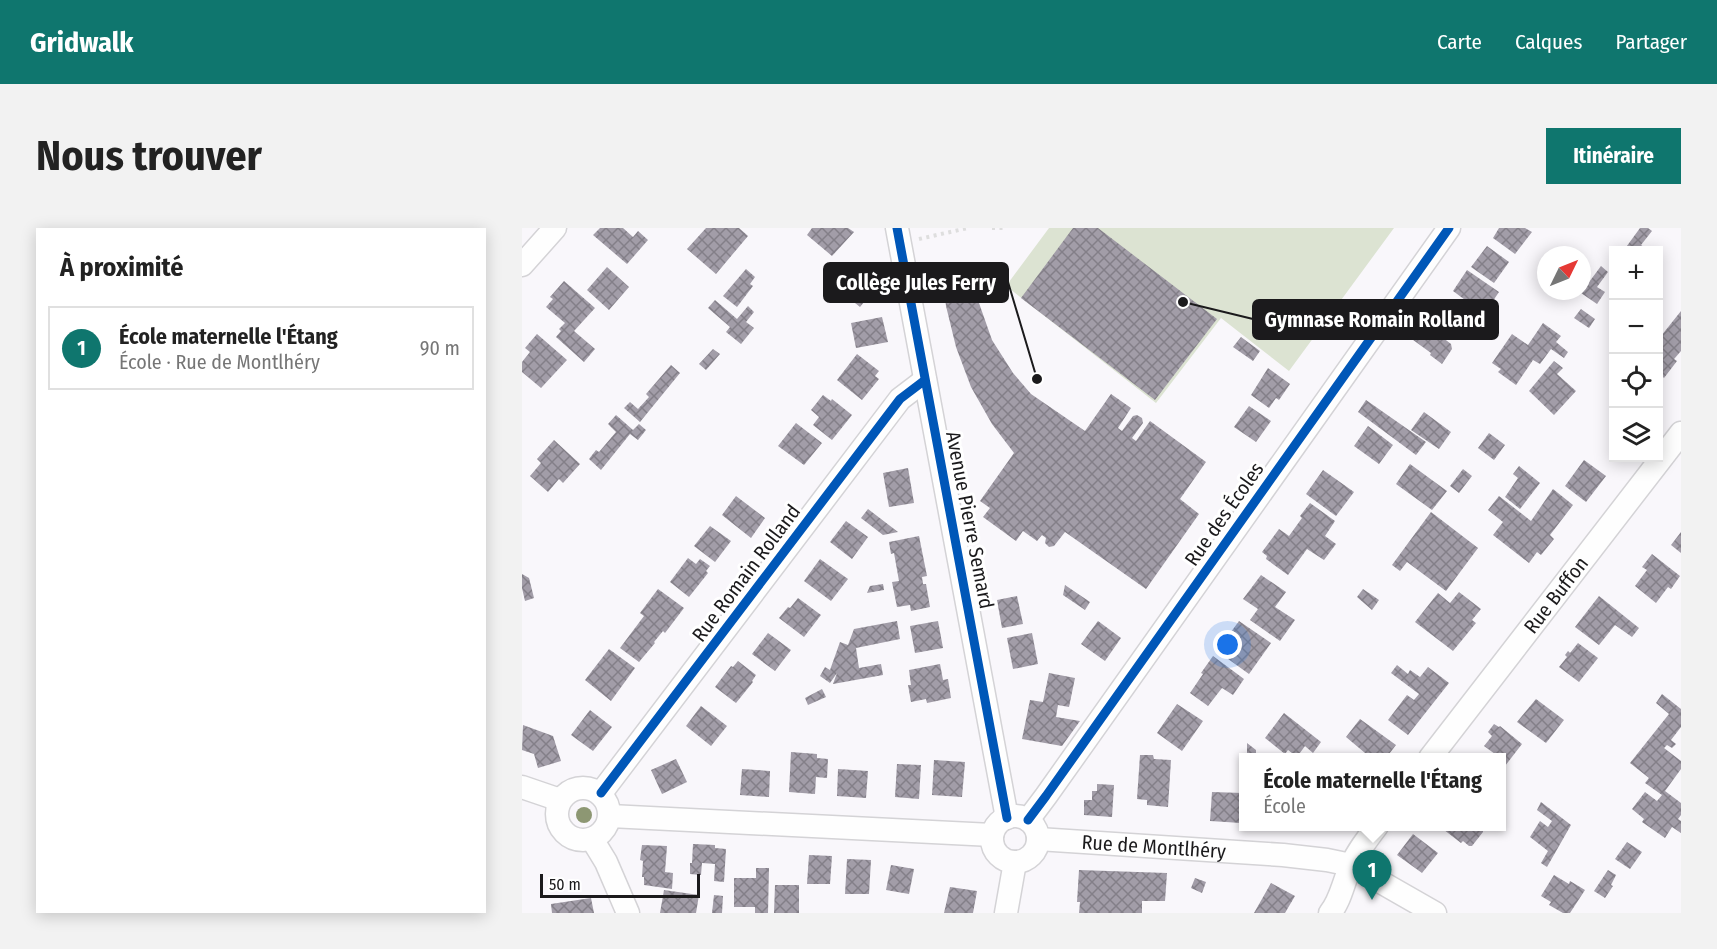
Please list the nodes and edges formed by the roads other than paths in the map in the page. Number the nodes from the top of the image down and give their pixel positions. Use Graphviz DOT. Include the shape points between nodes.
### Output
graph roads {
  1 [pos="555,228"];
  2 [pos="1449,228"];
  3 [pos="899,235"];
  4 [pos="522,265"];
  5 [pos="926,380"];
  6 [pos="1681,434"];
  7 [pos="1434,753"];
  8 [pos="522,788"];
  9 [pos="601,793"];
  10 [pos="560,800"];
  11 [pos="610,816"];
  12 [pos="1024,826"];
  13 [pos="1373,831"];
  14 [pos="992,835"];
  15 [pos="592,839"];
  16 [pos="1015,862"];
  17 [pos="1351,866"];
  18 [pos="1334,911"];
  19 [pos="628,913"];
  20 [pos="1006,913"];
  21 [pos="1435,913"];
  1 -- 4 [label="street"];
  2 -- 12 [label="street, Rue des Écoles"];
  3 -- 5 [label="street, Avenue Pierre Semard"];
  5 -- 9 [label="street, Rue Romain Rolland" via="900,399"];
  5 -- 12 [label="street, Avenue Pierre Semard"];
  6 -- 7 [label="street, Rue Buffon"];
  8 -- 10 [label="street"];
  9 -- 10 [label="street" via="584,787 566,793"];
  9 -- 11 [label="street"];
  10 -- 15 [label="street" via="558,821 563,831 581,840"];
  11 -- 14 [label="street"];
  11 -- 15 [label="street" via="601,834"];
  12 -- 14 [label="street" via="1000,821"];
  12 -- 16 [label="street" via="1036,848 1024,860"];
  12 -- 17 [label="street, Rue de Montlhéry" via="1327,860"];
  13 -- 17 [label="street"];
  14 -- 16 [label="street" via="997,854"];
  15 -- 19 [label="street"];
  16 -- 20 [label="street"];
  17 -- 18 [label="street"];
  17 -- 21 [label="street, Rue de Montlhéry"];
}
